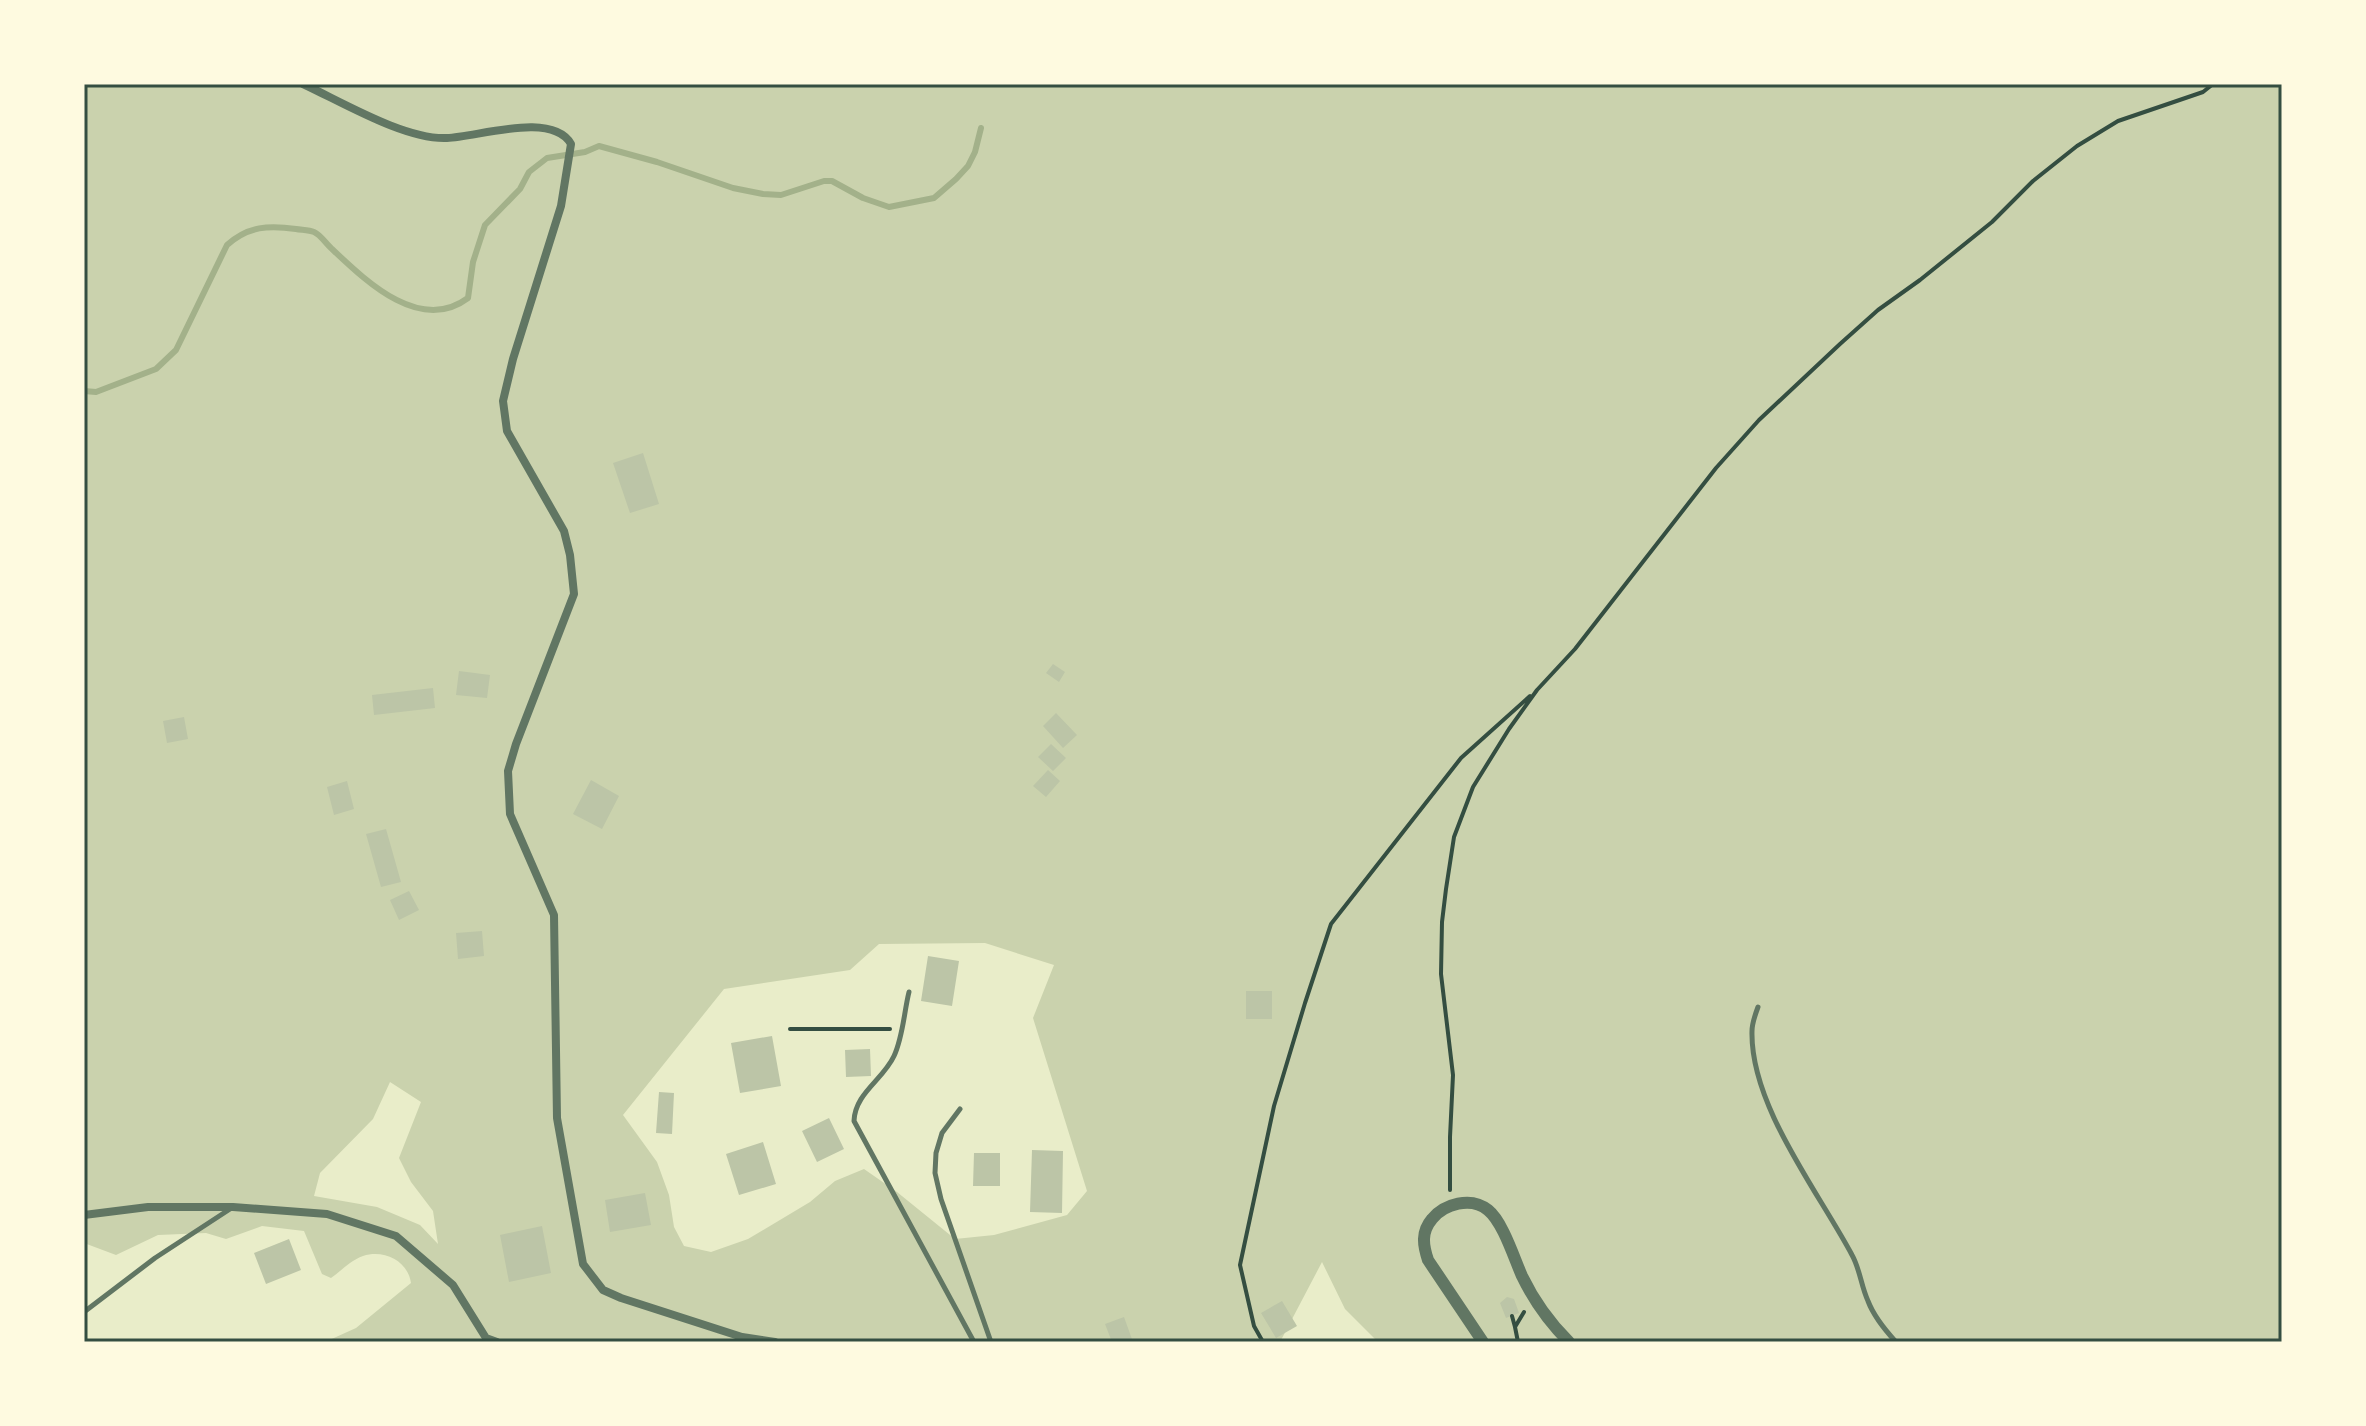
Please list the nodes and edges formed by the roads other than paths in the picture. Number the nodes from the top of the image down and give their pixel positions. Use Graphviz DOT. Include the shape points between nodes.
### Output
graph roads {
  1 [pos="303,84"];
  2 [pos="909,992"];
  3 [pos="1758,1007"];
  4 [pos="960,1109"];
  5 [pos="233,1207"];
  6 [pos="84,1215"];
  7 [pos="84,1312"];
  8 [pos="497,1342"];
  9 [pos="775,1342"];
  10 [pos="974,1342"];
  11 [pos="991,1342"];
  12 [pos="1483,1342"];
  13 [pos="1569,1342"];
  14 [pos="1896,1342"];
  1 -- 9 [label="street" via="415,135 447,138 520,127 554,130 571,144 561,206 503,401 507,431 564,531 574,594 508,771 510,814 554,915 557,1118 566,1177 583,1264 603,1290 742,1337"];
  2 -- 10 [label="lane" via="895,1054 859,1100 854,1121"];
  3 -- 14 [label="lane" via="1753,1044 1764,1094 1854,1257 1874,1315"];
  4 -- 11 [label="lane" via="942,1133 935,1173"];
  5 -- 6 [label="street" via="148,1207"];
  5 -- 7 [label="lane"];
  5 -- 8 [label="street" via="327,1214 396,1236 453,1285 486,1338"];
  12 -- 13 [label="street" via="1423,1246 1430,1220 1450,1205 1471,1203 1489,1211 1533,1296"];
}
